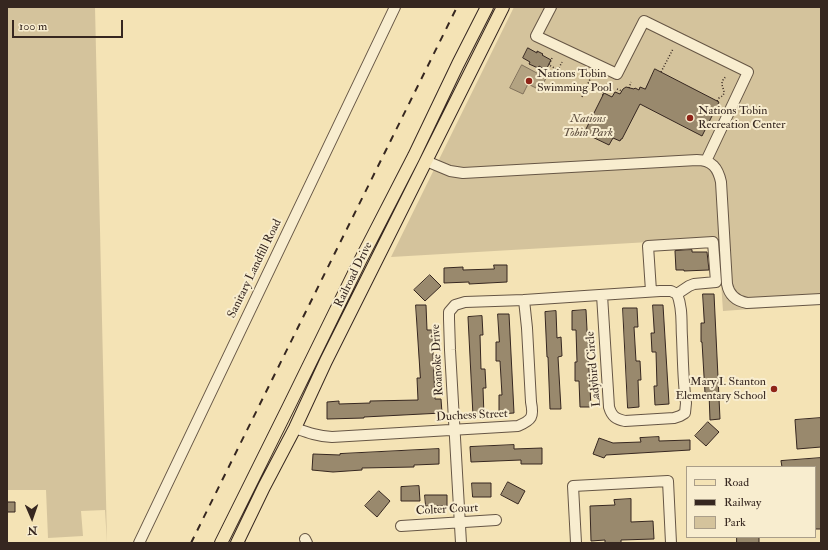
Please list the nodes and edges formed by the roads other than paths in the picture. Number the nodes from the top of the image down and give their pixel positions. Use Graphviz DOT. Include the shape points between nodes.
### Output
graph roads {
  1 [pos="395,7"];
  2 [pos="487,7"];
  3 [pos="503,7"];
  4 [pos="551,7"];
  5 [pos="414,156"];
  6 [pos="426,161"];
  7 [pos="706,161"];
  8 [pos="651,291"];
  9 [pos="678,294"];
  10 [pos="602,295"];
  11 [pos="821,299"];
  12 [pos="524,300"];
  13 [pos="295,428"];
  14 [pos="455,429"];
  15 [pos="496,520"];
  16 [pos="460,522"];
  17 [pos="401,526"];
  18 [pos="241,542"];
  19 [pos="139,543"];
  20 [pos="220,543"];
  21 [pos="461,543"];
  22 [pos="576,543"];
  23 [pos="671,543"];
  1 -- 19 [label="street, Sanitary Landfill Road"];
  2 -- 5 [label="main road, Railroad Drive"];
  3 -- 6 [label="main road, Railroad Drive"];
  4 -- 7 [label="street" via="536,36 617,74 644,21 748,72"];
  5 -- 6 [label="main road"];
  5 -- 20 [label="main road, Railroad Drive"];
  6 -- 7 [label="street" via="450,171 463,173"];
  6 -- 13 [label="main road, Railroad Drive"];
  7 -- 11 [label="street" via="716,169 721,182 728,284 732,296 747,303"];
  8 -- 9 [label="street, Roanoke Drive" via="671,291"];
  8 -- 9 [label="street" via="648,246 713,242 716,282 694,284"];
  8 -- 10 [label="street, Roanoke Drive"];
  9 -- 10 [label="street, Ladybird Circle" via="682,313 685,413 674,418 625,421 613,416 609,407"];
  10 -- 12 [label="street, Roanoke Drive"];
  12 -- 14 [label="street, Roanoke Drive" via="464,302 451,309 449,319"];
  12 -- 14 [label="street, Duchess Street" via="532,417 518,426"];
  13 -- 14 [label="street, Duchess Street" via="310,434 332,437"];
  13 -- 18 [label="main road, Railroad Drive" via="264,487"];
  14 -- 16 [label="street, Roanoke Drive"];
  15 -- 16 [label="street, Colter Court"];
  16 -- 17 [label="street, Colter Court"];
  16 -- 21 [label="street, Roanoke Drive"];
  22 -- 23 [label="street" via="573,486 668,481"];
}
